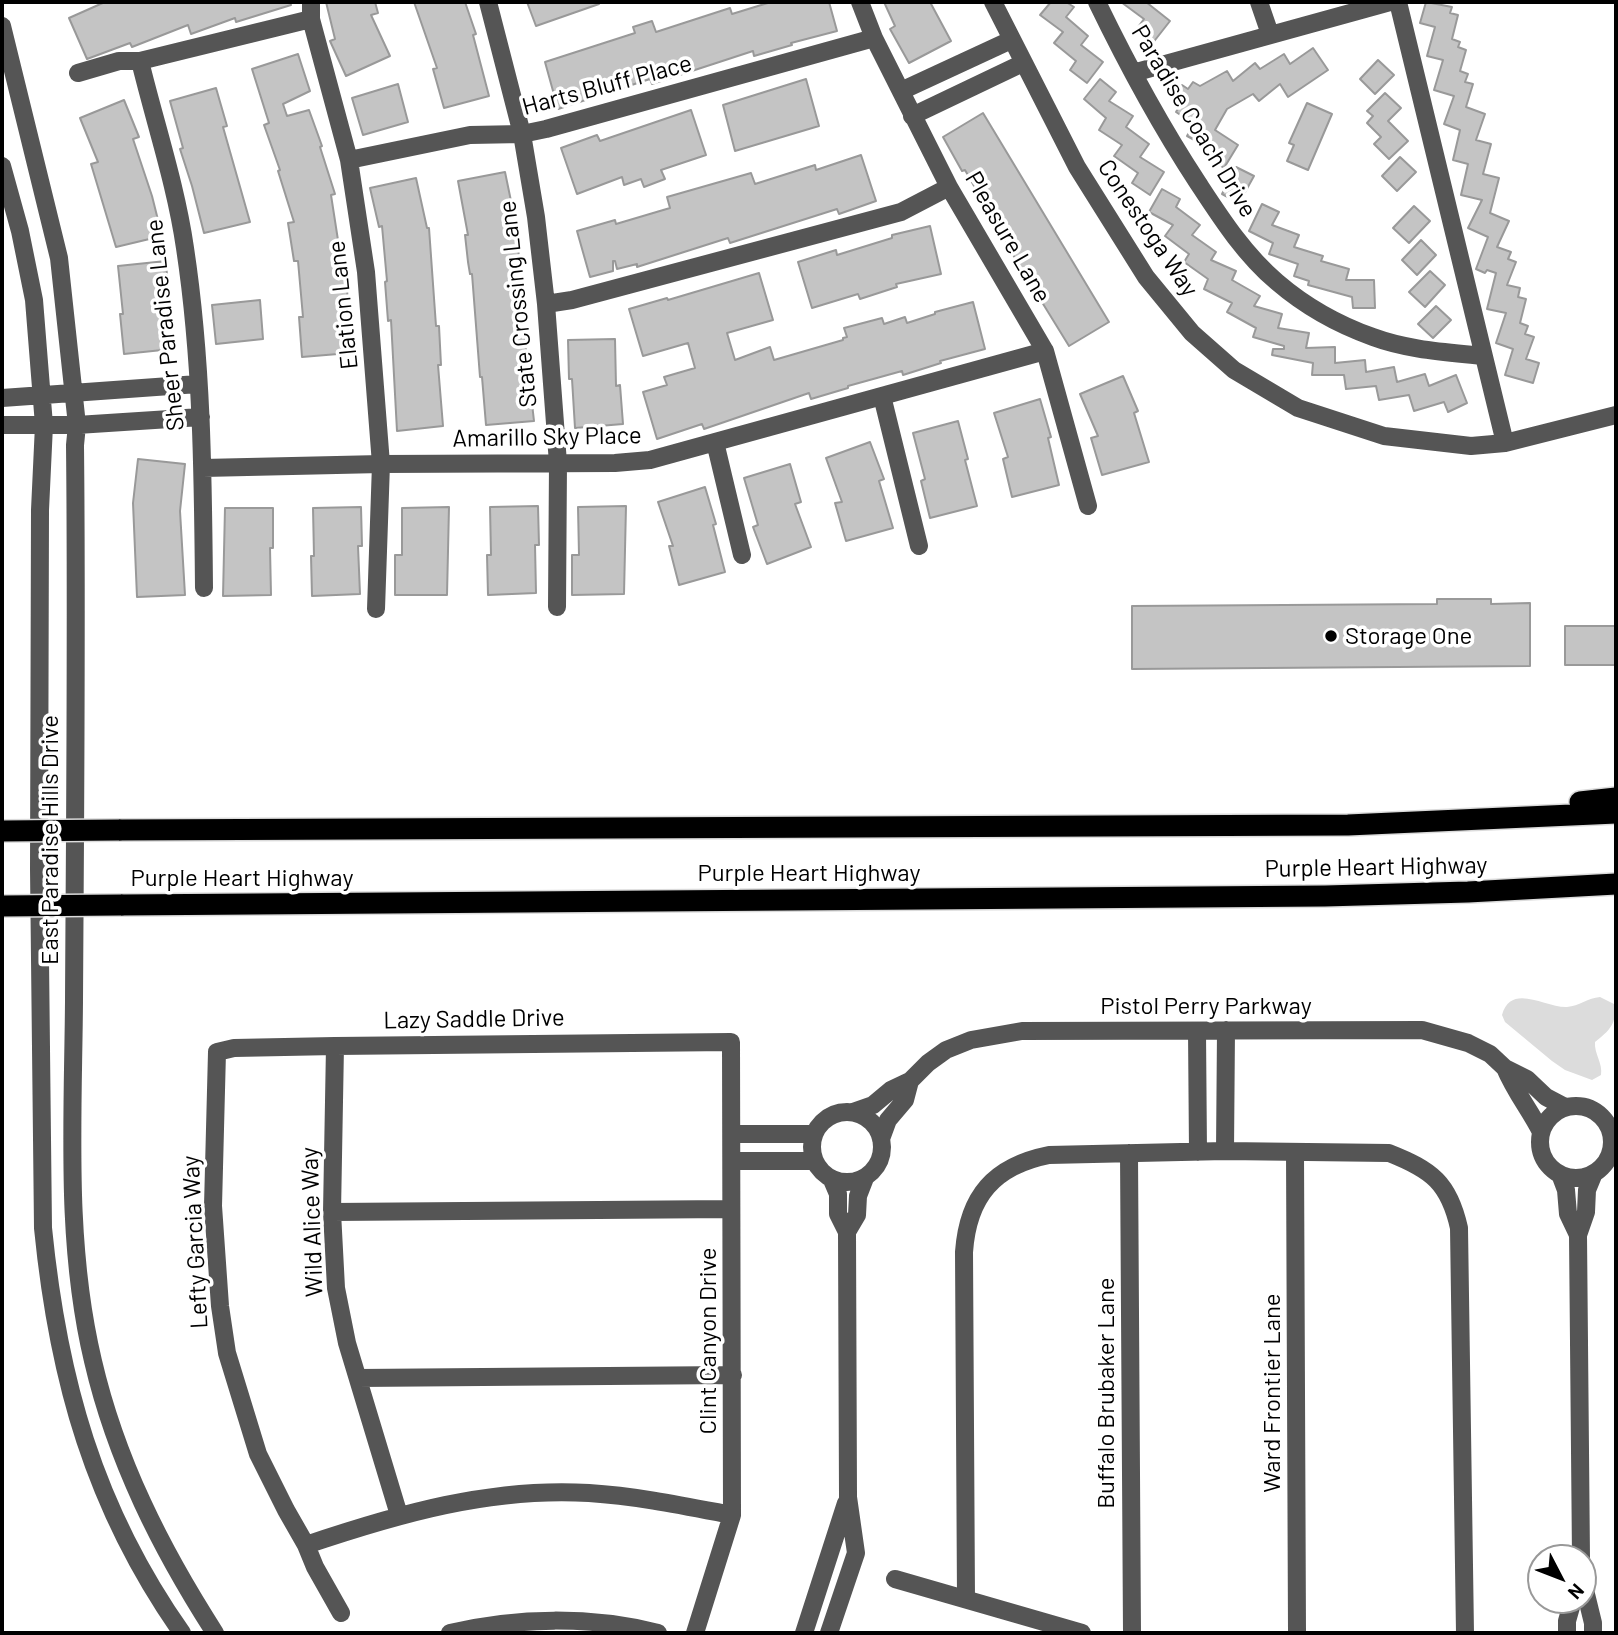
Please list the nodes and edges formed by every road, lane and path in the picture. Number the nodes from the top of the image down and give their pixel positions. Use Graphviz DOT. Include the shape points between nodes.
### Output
graph roads {
  1 [pos="488,2"];
  2 [pos="860,2"];
  3 [pos="993,2"];
  4 [pos="1097,2"];
  5 [pos="1259,2"];
  6 [pos="1390,2"];
  7 [pos="1398,2"];
  8 [pos="311,10"];
  9 [pos="2,26"];
  10 [pos="1270,34"];
  11 [pos="874,37"];
  12 [pos="1011,40"];
  13 [pos="140,61"];
  14 [pos="1023,62"];
  15 [pos="78,73"];
  16 [pos="1133,73"];
  17 [pos="901,91"];
  18 [pos="912,116"];
  19 [pos="522,134"];
  20 [pos="349,160"];
  21 [pos="2,166"];
  22 [pos="950,187"];
  23 [pos="546,304"];
  24 [pos="1045,351"];
  25 [pos="1483,356"];
  26 [pos="198,384"];
  27 [pos="41,393"];
  28 [pos="75,393"];
  29 [pos="882,396"];
  30 [pos="2,398"];
  31 [pos="1616,415"];
  32 [pos="201,417"];
  33 [pos="2,425"];
  34 [pos="44,425"];
  35 [pos="77,425"];
  36 [pos="715,443"];
  37 [pos="1505,443"];
  38 [pos="558,463"];
  39 [pos="381,464"];
  40 [pos="203,468"];
  41 [pos="1088,506"];
  42 [pos="919,546"];
  43 [pos="742,555"];
  44 [pos="204,588"];
  45 [pos="557,607"];
  46 [pos="376,609"];
  47 [pos="1616,798"];
  48 [pos="1616,813"];
  49 [pos="1348,825"];
  50 [pos="2,831"];
  51 [pos="1612,885"];
  52 [pos="2,906"];
  53 [pos="1226,1030"];
  54 [pos="1197,1031"];
  55 [pos="731,1042"];
  56 [pos="335,1046"];
  57 [pos="217,1052"];
  58 [pos="1505,1068"];
  59 [pos="910,1081"];
  60 [pos="1565,1107"];
  61 [pos="853,1112"];
  62 [pos="1612,1126"];
  63 [pos="1541,1132"];
  64 [pos="732,1134"];
  65 [pos="814,1134"];
  66 [pos="881,1139"];
  67 [pos="1225,1151"];
  68 [pos="1198,1152"];
  69 [pos="1295,1152"];
  70 [pos="1129,1153"];
  71 [pos="1612,1156"];
  72 [pos="813,1160"];
  73 [pos="732,1161"];
  74 [pos="1594,1172"];
  75 [pos="1560,1174"];
  76 [pos="865,1178"];
  77 [pos="832,1180"];
  78 [pos="732,1209"];
  79 [pos="332,1212"];
  80 [pos="848,1232"];
  81 [pos="1578,1235"];
  82 [pos="733,1376"];
  83 [pos="358,1378"];
  84 [pos="848,1497"];
  85 [pos="398,1514"];
  86 [pos="732,1515"];
  87 [pos="1581,1544"];
  88 [pos="306,1545"];
  89 [pos="895,1579"];
  90 [pos="966,1599"];
  91 [pos="341,1614"];
  92 [pos="1569,1614"];
  93 [pos="1591,1614"];
  94 [pos="182,1633"];
  95 [pos="215,1633"];
  96 [pos="450,1633"];
  97 [pos="658,1633"];
  98 [pos="695,1633"];
  99 [pos="804,1633"];
  100 [pos="830,1633"];
  101 [pos="1082,1633"];
  102 [pos="1132,1633"];
  103 [pos="1297,1633"];
  104 [pos="1465,1633"];
  105 [pos="1567,1633"];
  106 [pos="1593,1633"];
  1 -- 19 [label="street, State Crossing Lane"];
  2 -- 11 [label="street, Pleasure Lane"];
  3 -- 12 [label="street, Conestoga Way"];
  4 -- 16 [label="street, Paradise Coach Drive"];
  5 -- 10 [label="street"];
  6 -- 10 [label="street"];
  7 -- 25 [label="street"];
  8 -- 13 [label="street"];
  8 -- 20 [label="street, Elation Lane"];
  9 -- 28 [label="street, East Paradise Hills Drive" via="59,258"];
  10 -- 16 [label="street"];
  11 -- 17 [label="street, Pleasure Lane"];
  11 -- 19 [label="street, Harts Bluff Place"];
  12 -- 14 [label="street, Conestoga Way"];
  12 -- 17 [label="street"];
  13 -- 15 [label="street" via="119,61"];
  13 -- 26 [label="street, Sheer Paradise Lane" via="178,208"];
  14 -- 18 [label="street"];
  14 -- 37 [label="street, Conestoga Way" via="1077,167 1146,277 1192,333 1234,370 1298,408 1384,436 1471,446"];
  16 -- 25 [label="street, Paradise Coach Drive" via="1223,220 1277,282 1324,315 1374,337"];
  17 -- 18 [label="street, Pleasure Lane"];
  18 -- 22 [label="street, Pleasure Lane"];
  19 -- 20 [label="street, Harts Bluff Place" via="470,135"];
  19 -- 23 [label="street, State Crossing Lane"];
  20 -- 39 [label="street, Elation Lane" via="366,272"];
  21 -- 27 [label="street, East Paradise Hills Drive" via="34,300"];
  22 -- 23 [label="street" via="901,212"];
  22 -- 24 [label="street, Pleasure Lane"];
  23 -- 38 [label="street, State Crossing Lane"];
  24 -- 29 [label="street, Amarillo Sky Place"];
  24 -- 41 [label="street, Pleasure Lane"];
  25 -- 37 [label="street"];
  26 -- 28 [label="street"];
  26 -- 32 [label="street, Sheer Paradise Lane"];
  27 -- 28 [label="street"];
  27 -- 30 [label="street"];
  27 -- 34 [label="street, East Paradise Hills Drive"];
  28 -- 35 [label="street, East Paradise Hills Drive"];
  29 -- 36 [label="street, Amarillo Sky Place"];
  29 -- 42 [label="street"];
  31 -- 37 [label="street, Conestoga Way"];
  32 -- 35 [label="street"];
  32 -- 40 [label="street, Sheer Paradise Lane"];
  33 -- 34 [label="street"];
  34 -- 35 [label="street"];
  34 -- 94 [label="street, East Paradise Hills Drive" via="39,869 43,1228 48,1276 63,1364 86,1446 122,1534"];
  35 -- 95 [label="street, East Paradise Hills Drive" via="76,1254 92,1359 114,1434 154,1530"];
  36 -- 38 [label="street, Amarillo Sky Place" via="650,460"];
  36 -- 43 [label="street"];
  38 -- 39 [label="street, Amarillo Sky Place"];
  38 -- 45 [label="street, State Crossing Lane"];
  39 -- 40 [label="street, Amarillo Sky Place"];
  39 -- 46 [label="street, Elation Lane"];
  40 -- 44 [label="street, Sheer Paradise Lane"];
  47 -- 49 [label="highway"];
  48 -- 49 [label="highway, Purple Heart Highway"];
  49 -- 50 [label="highway, Purple Heart Highway, bridge"];
  51 -- 52 [label="highway, Purple Heart Highway, bridge" via="1325,896"];
  53 -- 54 [label="street, Pistol Perry Parkway"];
  53 -- 58 [label="street, Pistol Perry Parkway" via="1422,1030 1468,1043"];
  53 -- 67 [label="street"];
  54 -- 59 [label="street, Pistol Perry Parkway" via="1022,1031 987,1036 946,1050"];
  54 -- 68 [label="street"];
  55 -- 56 [label="street, Lazy Saddle Drive"];
  55 -- 64 [label="street, Clint Canyon Drive"];
  56 -- 57 [label="street, Lazy Saddle Drive"];
  56 -- 79 [label="street, Wild Alice Way"];
  57 -- 88 [label="street, Lefty Garcia Way" via="213,1206 227,1353 258,1454"];
  58 -- 60 [label="street, Pistol Perry Parkway"];
  58 -- 63 [label="street, Pistol Perry Parkway"];
  59 -- 61 [label="street, Pistol Perry Parkway"];
  59 -- 66 [label="street, Pistol Perry Parkway" via="905,1100 888,1120"];
  60 -- 62 [label="street" via="1591,1109"];
  60 -- 63 [label="street" via="1551,1116"];
  61 -- 65 [label="street" via="824,1119"];
  61 -- 66 [label="street" via="873,1123"];
  62 -- 71 [label="street"];
  63 -- 75 [label="street" via="1544,1158"];
  64 -- 65 [label="street"];
  64 -- 73 [label="street, Clint Canyon Drive"];
  65 -- 72 [label="street"];
  66 -- 76 [label="street" via="881,1157"];
  67 -- 68 [label="street"];
  67 -- 69 [label="street"];
  68 -- 70 [label="street"];
  69 -- 103 [label="street, Ward Frontier Lane"];
  69 -- 104 [label="street" via="1389,1153 1432,1173 1454,1204 1460,1228"];
  70 -- 90 [label="street" via="1029,1159 984,1189 965,1229"];
  70 -- 102 [label="street, Buffalo Brubaker Lane"];
  71 -- 74 [label="street"];
  72 -- 73 [label="street"];
  72 -- 77 [label="street"];
  73 -- 78 [label="street, Clint Canyon Drive"];
  74 -- 75 [label="street" via="1578,1177"];
  74 -- 81 [label="street"];
  75 -- 81 [label="street" via="1567,1214"];
  76 -- 77 [label="street" via="847,1183"];
  76 -- 80 [label="street"];
  77 -- 80 [label="street" via="838,1214"];
  78 -- 79 [label="street"];
  78 -- 82 [label="street, Clint Canyon Drive"];
  79 -- 83 [label="street, Wild Alice Way" via="336,1288"];
  80 -- 84 [label="street"];
  81 -- 87 [label="street"];
  82 -- 83 [label="street"];
  82 -- 86 [label="street, Clint Canyon Drive"];
  83 -- 85 [label="street, Wild Alice Way"];
  84 -- 99 [label="street"];
  84 -- 100 [label="street" via="856,1553"];
  85 -- 86 [label="street" via="487,1496 587,1493"];
  85 -- 88 [label="street"];
  86 -- 98 [label="street, Clint Canyon Drive"];
  88 -- 91 [label="street, Lefty Garcia Way"];
  89 -- 90 [label="street"];
  90 -- 101 [label="street"];
  92 -- 105 [label="street"];
  93 -- 106 [label="street"];
  96 -- 97 [label="street" via="548,1620"];
}
